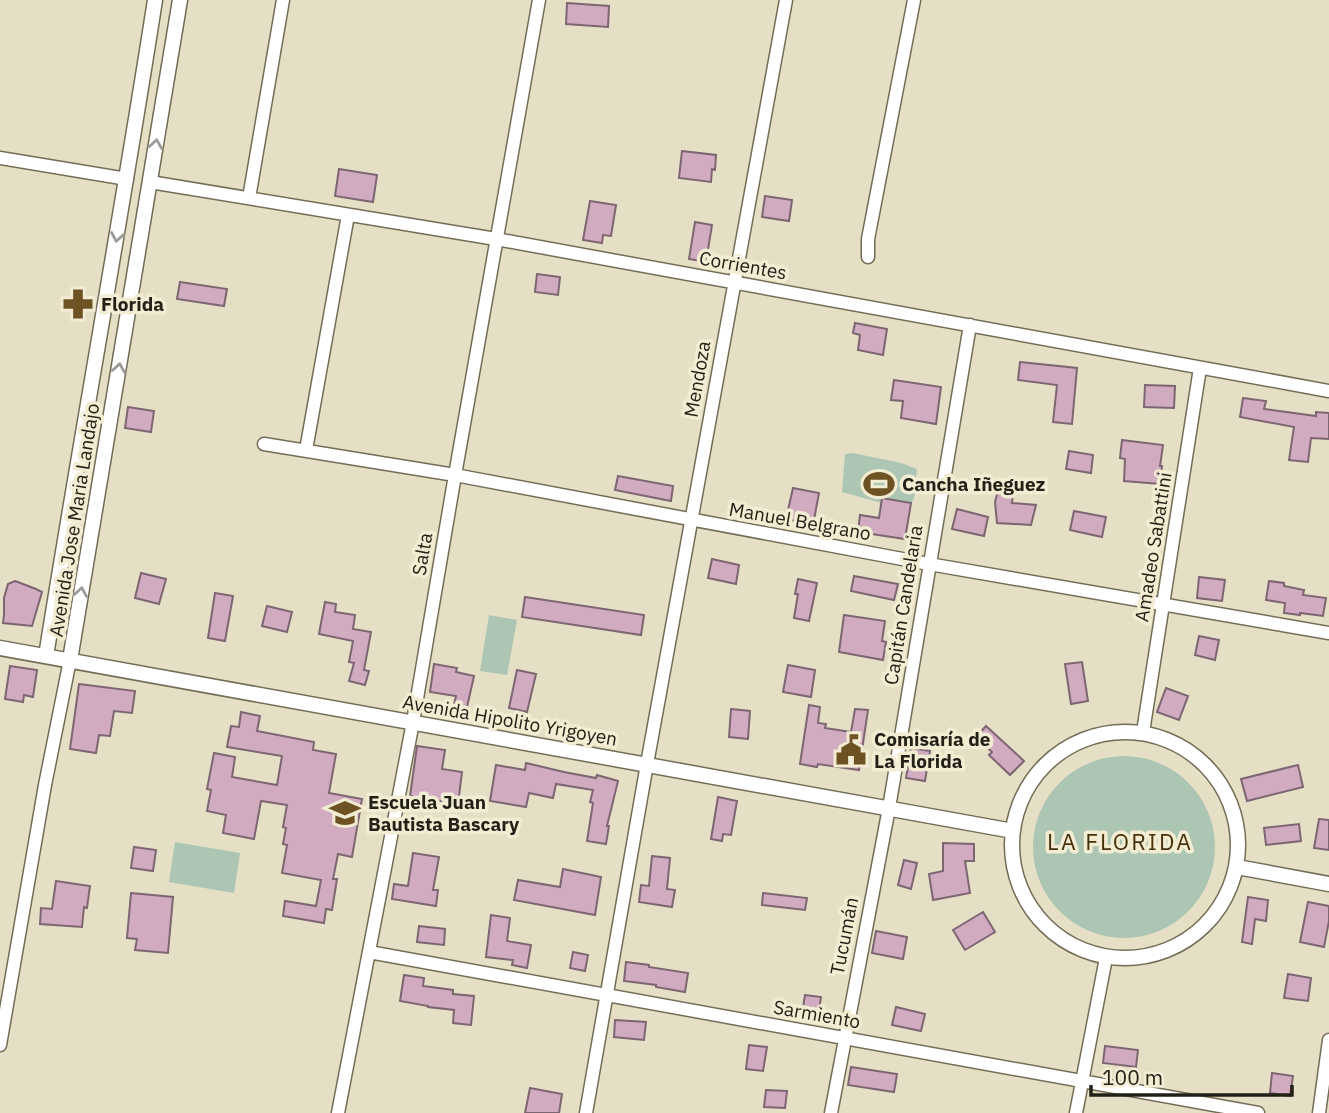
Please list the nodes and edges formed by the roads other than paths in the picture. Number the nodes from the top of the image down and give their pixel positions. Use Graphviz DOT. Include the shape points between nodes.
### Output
graph roads {
  1 [pos="155,0"];
  2 [pos="180,0"];
  3 [pos="283,0"];
  4 [pos="540,0"];
  5 [pos="786,0"];
  6 [pos="914,0"];
  7 [pos="0,158"];
  8 [pos="127,179"];
  9 [pos="150,182"];
  10 [pos="249,198"];
  11 [pos="348,215"];
  12 [pos="496,239"];
  13 [pos="868,257"];
  14 [pos="734,283"];
  15 [pos="970,325"];
  16 [pos="1200,368"];
  17 [pos="1329,390"];
  18 [pos="264,444"];
  19 [pos="306,450"];
  20 [pos="455,475"];
  21 [pos="692,520"];
  22 [pos="929,564"];
  23 [pos="1163,605"];
  24 [pos="1329,633"];
  25 [pos="0,648"];
  26 [pos="46,656"];
  27 [pos="70,660"];
  28 [pos="413,722"];
  29 [pos="1143,732"];
  30 [pos="647,764"];
  31 [pos="889,808"];
  32 [pos="1013,831"];
  33 [pos="1237,867"];
  34 [pos="1329,884"];
  35 [pos="369,952"];
  36 [pos="1106,958"];
  37 [pos="607,995"];
  38 [pos="844,1038"];
  39 [pos="1329,1040"];
  40 [pos="0,1045"];
  41 [pos="1083,1081"];
  42 [pos="338,1113"];
  43 [pos="586,1113"];
  44 [pos="831,1113"];
  45 [pos="1076,1113"];
  46 [pos="1258,1113"];
  47 [pos="1318,1113"];
  1 -- 8 [label="street, Avenida Jose Maria Landajo"];
  9 -- 2 [label="street, Avenida Jose Maria Landajo, one-way"];
  3 -- 10 [label="street"];
  4 -- 12 [label="street, Salta"];
  5 -- 14 [label="street, Mendoza"];
  6 -- 13 [label="street"];
  7 -- 8 [label="street"];
  8 -- 26 [label="street, Avenida Jose Maria Landajo, one-way"];
  9 -- 10 [label="street, Corrientes"];
  27 -- 9 [label="street, Avenida Jose Maria Landajo, one-way"];
  10 -- 11 [label="street, Corrientes"];
  11 -- 12 [label="street, Corrientes"];
  11 -- 19 [label="street"];
  12 -- 14 [label="street, Corrientes"];
  12 -- 20 [label="street, Salta"];
  14 -- 15 [label="street, Corrientes"];
  14 -- 21 [label="street, Mendoza"];
  15 -- 16 [label="street, Corrientes"];
  15 -- 22 [label="street, Capitán Candelaria"];
  16 -- 17 [label="street, Corrientes"];
  16 -- 23 [label="street, Amadeo Sabattini"];
  18 -- 19 [label="street, Manuel Belgrano"];
  19 -- 20 [label="street, Manuel Belgrano"];
  20 -- 21 [label="street, Manuel Belgrano"];
  20 -- 28 [label="street, Salta"];
  21 -- 22 [label="street, Manuel Belgrano"];
  21 -- 30 [label="street, Mendoza"];
  22 -- 23 [label="street, Manuel Belgrano"];
  22 -- 31 [label="street, Capitán Candelaria"];
  23 -- 24 [label="street, Manuel Belgrano"];
  23 -- 29 [label="street, Amadeo Sabattini"];
  25 -- 26 [label="street, Avenida Hipolito Yrigoyen"];
  26 -- 27 [label="street, Avenida Hipolito Yrigoyen"];
  27 -- 28 [label="street, Avenida Hipolito Yrigoyen"];
  27 -- 40 [label="street, Avenida Jose Maria Landajo"];
  28 -- 30 [label="street, Avenida Hipolito Yrigoyen"];
  28 -- 35 [label="street, Salta"];
  29 -- 32 [label="street" via="1113,732 1084,739 1057,754 1035,775 1020,801"];
  29 -- 33 [label="street" via="1172,741 1198,757 1218,780 1232,807 1239,836"];
  30 -- 31 [label="street, Avenida Hipolito Yrigoyen"];
  30 -- 37 [label="street, Mendoza"];
  31 -- 32 [label="street, Avenida Hipolito Yrigoyen"];
  31 -- 38 [label="street, Tucumán"];
  32 -- 36 [label="street" via="1012,860 1034,914 1079,950"];
  33 -- 34 [label="street"];
  33 -- 36 [label="street" via="1228,895 1212,919 1190,939 1164,953 1136,959"];
  35 -- 37 [label="street, Sarmiento"];
  35 -- 42 [label="street, Salta"];
  36 -- 41 [label="street"];
  37 -- 38 [label="street, Sarmiento"];
  37 -- 43 [label="street, Mendoza"];
  38 -- 41 [label="street, Sarmiento"];
  38 -- 44 [label="street, Tucumán"];
  39 -- 47 [label="street"];
  41 -- 45 [label="street"];
  41 -- 46 [label="street, Sarmiento"];
}
